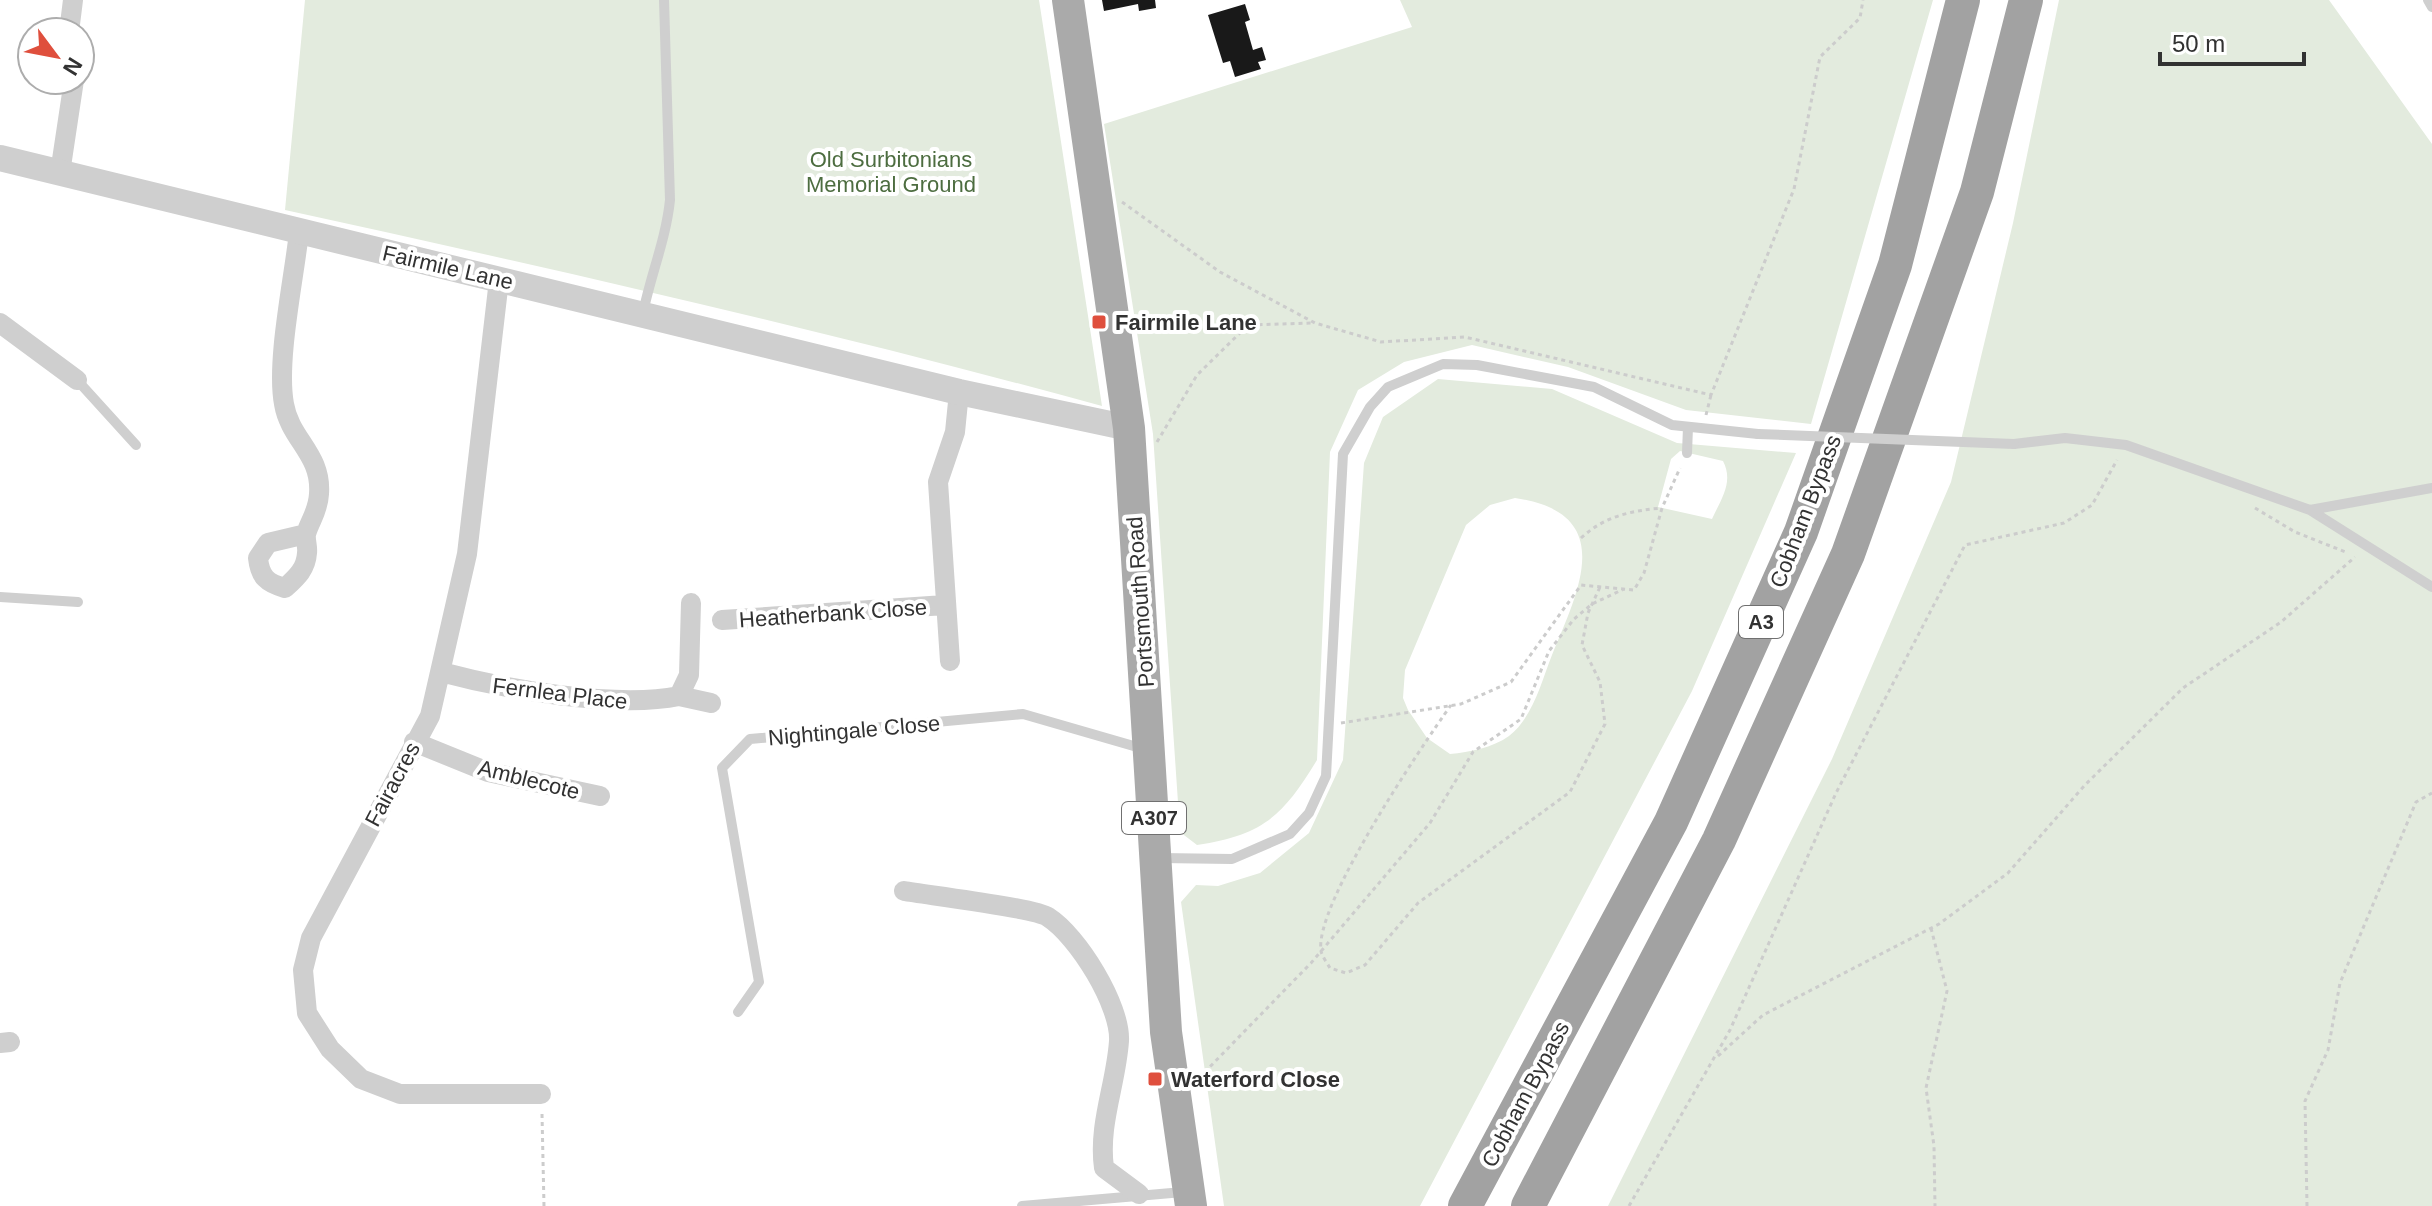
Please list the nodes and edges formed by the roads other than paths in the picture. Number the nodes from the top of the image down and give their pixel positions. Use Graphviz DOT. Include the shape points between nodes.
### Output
graph roads {
  1 [pos="664,0"];
  2 [pos="1068,0"];
  3 [pos="1963,0"];
  4 [pos="2026,0"];
  5 [pos="2428,0"];
  6 [pos="2432,7"];
  7 [pos="72,96"];
  8 [pos="0,158"];
  9 [pos="60,173"];
  10 [pos="299,232"];
  11 [pos="499,280"];
  12 [pos="642,315"];
  13 [pos="0,323"];
  14 [pos="77,380"];
  15 [pos="959,392"];
  16 [pos="1688,427"];
  17 [pos="1142,436"];
  18 [pos="136,445"];
  19 [pos="1687,453"];
  20 [pos="2432,488"];
  21 [pos="2310,510"];
  22 [pos="306,534"];
  23 [pos="2432,587"];
  24 [pos="0,597"];
  25 [pos="78,602"];
  26 [pos="691,603"];
  27 [pos="945,605"];
  28 [pos="722,620"];
  29 [pos="950,661"];
  30 [pos="441,672"];
  31 [pos="679,696"];
  32 [pos="711,703"];
  33 [pos="414,742"];
  34 [pos="1149,750"];
  35 [pos="600,796"];
  36 [pos="1156,858"];
  37 [pos="904,891"];
  38 [pos="738,1012"];
  39 [pos="541,1094"];
  40 [pos="1190,1199"];
  41 [pos="1138,1200"];
  42 [pos="1022,1206"];
  43 [pos="1465,1206"];
  44 [pos="1528,1206"];
  1 -- 12 [label="lane" via="670,200 667,232 652,267"];
  2 -- 17 [label="main road, Portsmouth Road / A307"];
  3 -- 43 [label="highway, Cobham Bypass / A3" via="1895,265 1801,532 1671,822"];
  4 -- 44 [label="highway, A3" via="1977,192 1848,554 1719,840"];
  5 -- 6 [label="lane"];
  7 -- 9 [label="street"];
  8 -- 9 [label="street, Fairmile Lane"];
  9 -- 10 [label="street, Fairmile Lane"];
  10 -- 11 [label="street, Fairmile Lane"];
  10 -- 22 [label="street" via="285,336 283,403 291,427 316,462 319,492 314,522"];
  11 -- 12 [label="street, Fairmile Lane"];
  11 -- 30 [label="street, Fairacres" via="467,554"];
  12 -- 15 [label="street, Fairmile Lane"];
  13 -- 14 [label="street"];
  14 -- 18 [label="lane"];
  15 -- 17 [label="street, Fairmile Lane"];
  15 -- 27 [label="street" via="955,432 938,482"];
  16 -- 19 [label="lane"];
  16 -- 21 [label="lane, bridge" via="2014,444 2065,438 2126,445"];
  16 -- 36 [label="lane" via="1672,425 1594,387 1477,365 1443,364 1388,387 1343,454 1326,776 1309,813 1290,834 1232,859"];
  17 -- 34 [label="main road, Portsmouth Road / A307"];
  20 -- 21 [label="lane"];
  21 -- 23 [label="lane"];
  24 -- 25 [label="lane"];
  26 -- 31 [label="street" via="689,675"];
  27 -- 28 [label="street, Heatherbank Close"];
  27 -- 29 [label="street"];
  30 -- 31 [label="street, Fernlea Place" via="485,684 646,703"];
  30 -- 33 [label="street, Fairacres" via="430,716"];
  31 -- 32 [label="street, Fernlea Place"];
  33 -- 35 [label="street, Amblecote" via="488,772"];
  33 -- 39 [label="street, Fairacres" via="311,938 303,970 307,1013 330,1049 361,1079 400,1094"];
  34 -- 36 [label="main road, Portsmouth Road / A307"];
  34 -- 38 [label="lane, Nightingale Close" via="1023,714 750,739 722,768 759,982"];
  36 -- 40 [label="main road, Portsmouth Road / A307" via="1166,1032"];
  37 -- 41 [label="street" via="1047,916 1088,960 1108,994 1119,1039 1100,1141 1104,1168"];
  40 -- 41 [label="lane"];
  41 -- 42 [label="lane"];
}
